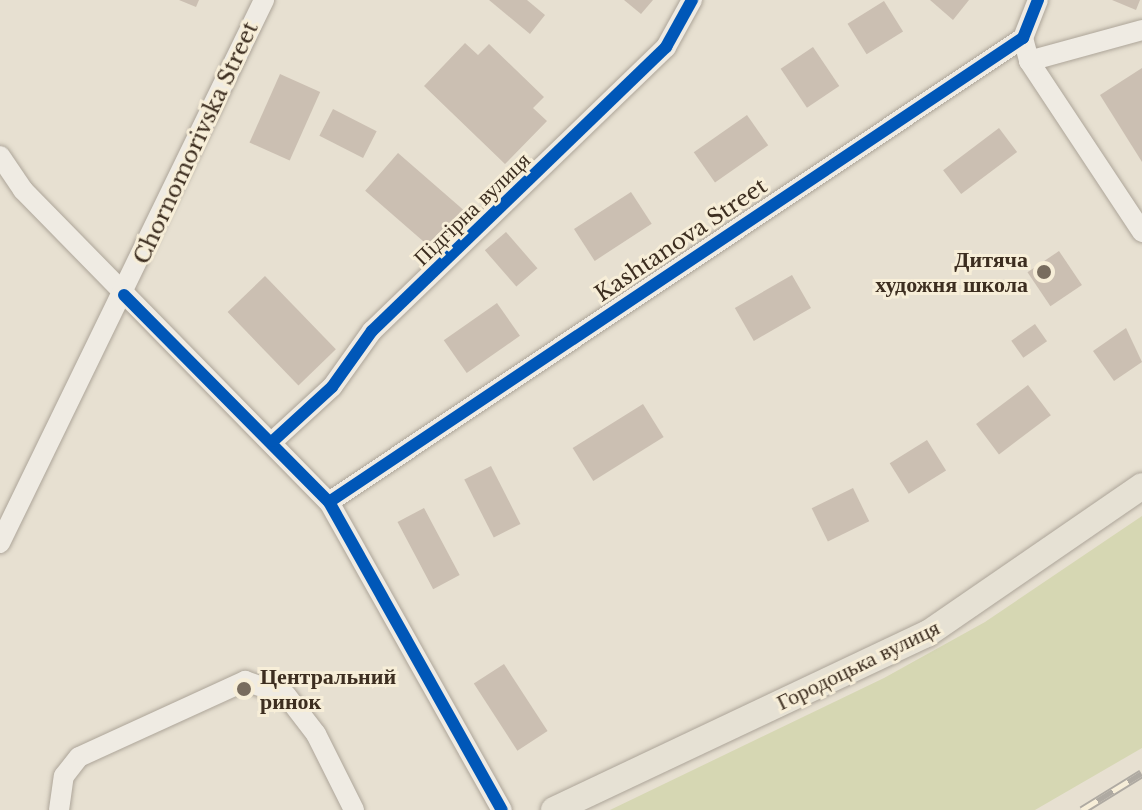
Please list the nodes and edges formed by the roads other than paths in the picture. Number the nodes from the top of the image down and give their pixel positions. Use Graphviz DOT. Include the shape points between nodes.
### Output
graph roads {
  1 [pos="264,0"];
  2 [pos="692,0"];
  3 [pos="1038,0"];
  4 [pos="1142,30"];
  5 [pos="1023,38"];
  6 [pos="1029,61"];
  7 [pos="0,156"];
  8 [pos="1142,232"];
  9 [pos="124,295"];
  10 [pos="273,441"];
  11 [pos="1142,486"];
  12 [pos="329,502"];
  13 [pos="0,543"];
  14 [pos="59,810"];
  15 [pos="354,810"];
  16 [pos="502,810"];
  17 [pos="554,810"];
  1 -- 9 [label="street, Chornomorivska Street"];
  2 -- 10 [label="street, Підгірна вулиця" via="666,47 372,331 332,387"];
  3 -- 5 [label="street"];
  4 -- 6 [label="street"];
  5 -- 6 [label="street"];
  5 -- 12 [label="street, Kashtanova Street"];
  6 -- 8 [label="street"];
  7 -- 9 [label="street"];
  9 -- 10 [label="street"];
  9 -- 13 [label="street, Chornomorivska Street"];
  10 -- 12 [label="street"];
  11 -- 17 [label="main road, Городоцька вулиця" via="927,634"];
  12 -- 16 [label="street"];
  14 -- 15 [label="street" via="64,776 79,757 245,681 286,695 316,734"];
}
